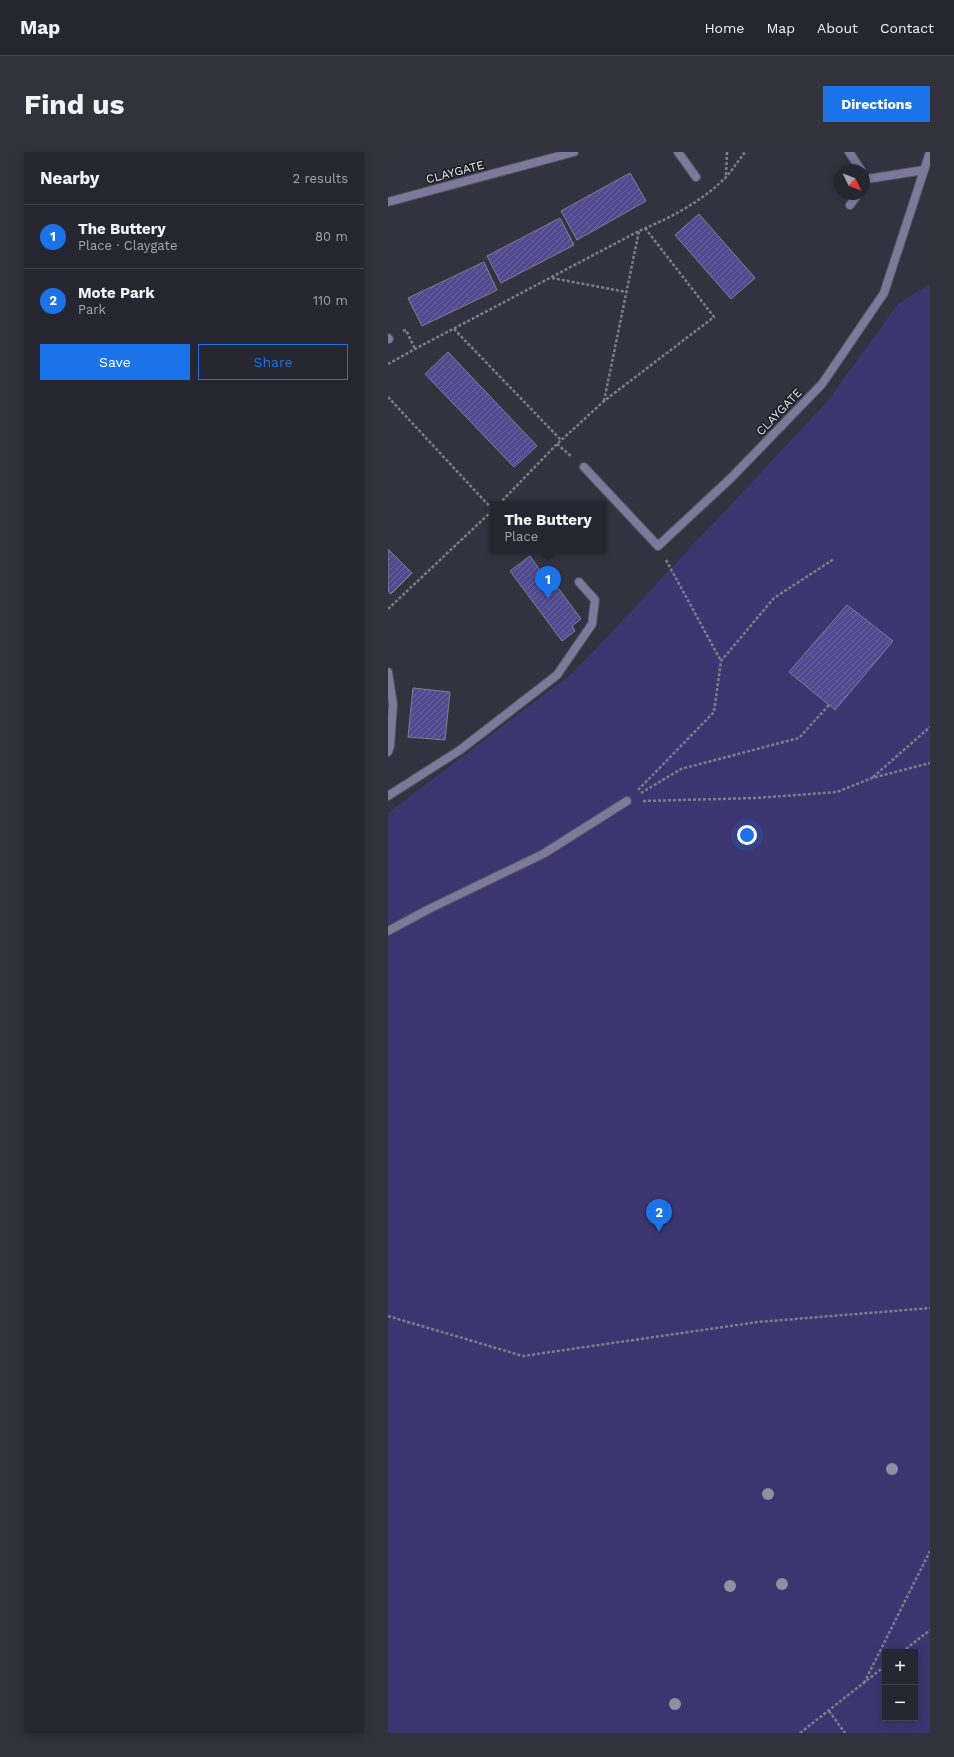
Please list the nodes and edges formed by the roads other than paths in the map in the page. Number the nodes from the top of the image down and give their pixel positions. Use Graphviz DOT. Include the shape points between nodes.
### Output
graph roads {
  1 [pos="574,152"];
  2 [pos="678,152"];
  3 [pos="849,152"];
  4 [pos="930,152"];
  5 [pos="857,164"];
  6 [pos="924,170"];
  7 [pos="696,178"];
  8 [pos="870,178"];
  9 [pos="854,200"];
  10 [pos="388,202"];
  11 [pos="850,205"];
  12 [pos="584,467"];
  13 [pos="579,582"];
  14 [pos="388,672"];
  15 [pos="388,752"];
  16 [pos="388,796"];
  17 [pos="627,801"];
  18 [pos="388,931"];
  1 -- 10 [label="street, CLAYGATE"];
  2 -- 7 [label="street"];
  3 -- 5 [label="street"];
  4 -- 6 [label="street, CLAYGATE"];
  6 -- 8 [label="street"];
  6 -- 12 [label="street, CLAYGATE" via="884,293 822,384 731,478 658,546"];
  9 -- 11 [label="street"];
  13 -- 16 [label="street" via="595,600 592,624 557,675 460,750"];
  14 -- 15 [label="street" via="393,704"];
  17 -- 18 [label="street" via="543,854"];
}
